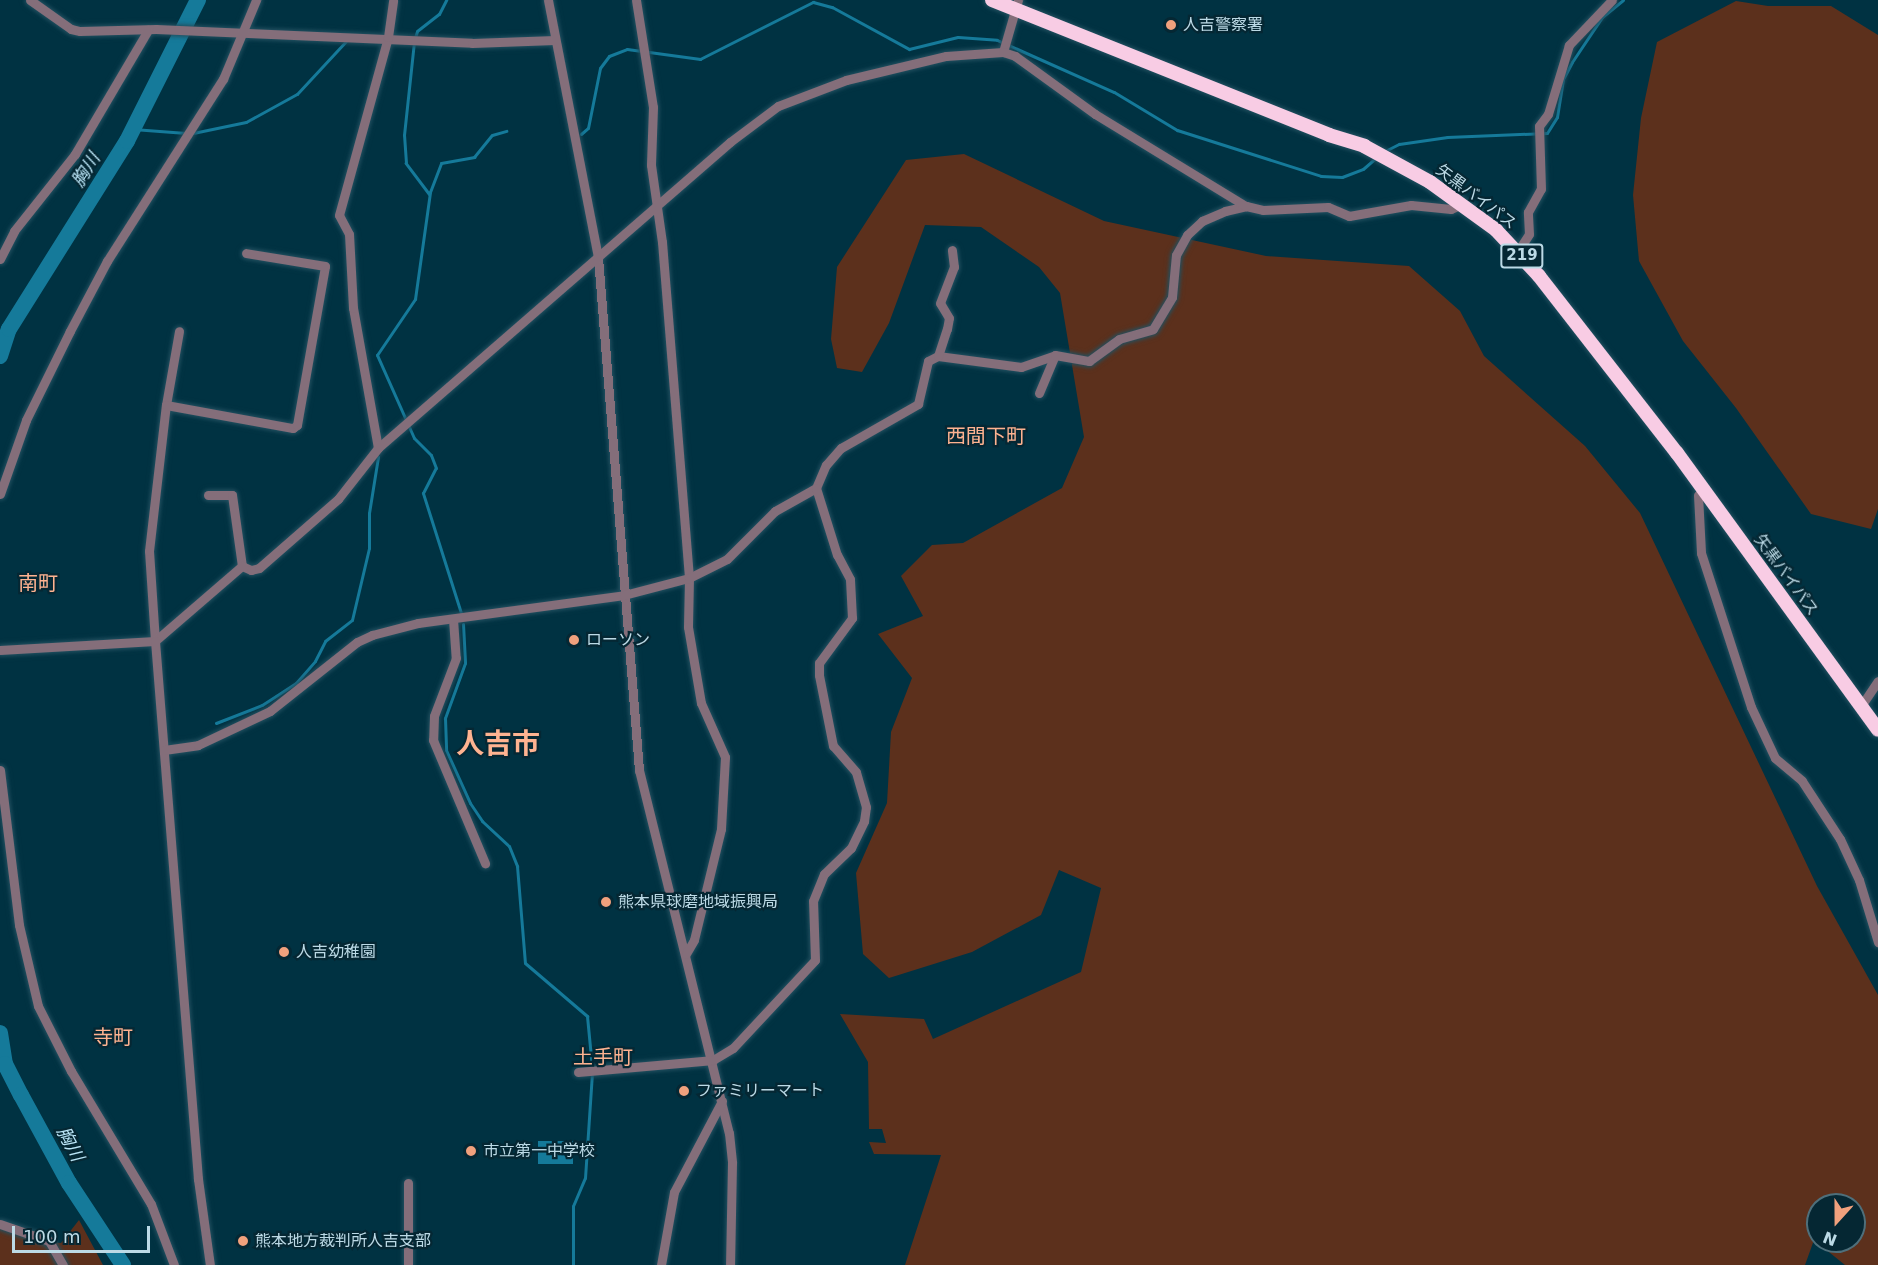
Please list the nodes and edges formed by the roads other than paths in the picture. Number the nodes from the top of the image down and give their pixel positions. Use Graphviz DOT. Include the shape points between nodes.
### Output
graph roads {
  1 [pos="30,0"];
  2 [pos="256,0"];
  3 [pos="393,0"];
  4 [pos="548,0"];
  5 [pos="636,0"];
  6 [pos="992,0"];
  7 [pos="1612,0"];
  8 [pos="1016,6"];
  9 [pos="152,30"];
  10 [pos="242,33"];
  11 [pos="388,37"];
  12 [pos="555,40"];
  13 [pos="1003,52"];
  14 [pos="1462,204"];
  15 [pos="1246,206"];
  16 [pos="655,207"];
  17 [pos="952,250"];
  18 [pos="1518,251"];
  19 [pos="246,253"];
  20 [pos="598,256"];
  21 [pos="0,259"];
  22 [pos="179,330"];
  23 [pos="1055,355"];
  24 [pos="938,356"];
  25 [pos="1039,393"];
  26 [pos="166,405"];
  27 [pos="378,448"];
  28 [pos="816,488"];
  29 [pos="0,494"];
  30 [pos="208,495"];
  31 [pos="1698,495"];
  32 [pos="242,566"];
  33 [pos="689,579"];
  34 [pos="624,596"];
  35 [pos="453,619"];
  36 [pos="155,641"];
  37 [pos="0,650"];
  38 [pos="1878,681"];
  39 [pos="1861,706"];
  40 [pos="1878,730"];
  41 [pos="164,750"];
  42 [pos="0,770"];
  43 [pos="485,863"];
  44 [pos="1878,942"];
  45 [pos="686,954"];
  46 [pos="713,1060"];
  47 [pos="578,1071"];
  48 [pos="722,1101"];
  49 [pos="408,1183"];
  50 [pos="0,1224"];
  51 [pos="63,1265"];
  52 [pos="174,1265"];
  53 [pos="210,1265"];
  54 [pos="408,1265"];
  55 [pos="661,1265"];
  56 [pos="730,1265"];
  1 -- 9 [label="street" via="71,29"];
  2 -- 10 [label="street"];
  3 -- 11 [label="street"];
  4 -- 12 [label="street"];
  5 -- 16 [label="street" via="653,107 651,165"];
  6 -- 8 [label="highway, 矢黒バイパス / 219"];
  7 -- 18 [label="street" via="1569,45 1548,114 1539,126 1541,189 1528,213 1529,234"];
  8 -- 13 [label="street"];
  8 -- 14 [label="highway, 矢黒バイパス / 219" via="1364,146"];
  9 -- 10 [label="street"];
  9 -- 21 [label="street" via="75,154 14,231"];
  10 -- 11 [label="street"];
  10 -- 29 [label="street" via="223,79 112,253 70,331 26,420"];
  11 -- 12 [label="street"];
  11 -- 27 [label="street" via="339,215 349,234 353,308"];
  12 -- 20 [label="street"];
  13 -- 15 [label="street" via="1040,71 1095,114"];
  13 -- 16 [label="street" via="919,61 846,80 778,106"];
  14 -- 15 [label="street" via="1451,208 1411,206 1349,216 1328,207 1263,210"];
  14 -- 18 [label="highway, 矢黒バイパス / 219"];
  15 -- 23 [label="street" via="1202,221 1187,235 1176,255 1172,297 1153,329 1119,339 1089,361"];
  16 -- 20 [label="street"];
  16 -- 33 [label="street" via="662,242"];
  17 -- 24 [label="street" via="954,267 940,303 949,318"];
  18 -- 39 [label="highway, 矢黒バイパス / 219" via="1677,453"];
  19 -- 26 [label="street" via="324,266 297,425 293,428"];
  20 -- 27 [label="street"];
  20 -- 34 [label="street"];
  22 -- 26 [label="street"];
  23 -- 24 [label="street" via="1021,367"];
  23 -- 25 [label="street"];
  24 -- 28 [label="street" via="928,361 918,404 841,448 826,465"];
  26 -- 36 [label="street" via="149,551"];
  27 -- 32 [label="street" via="338,499 259,568"];
  28 -- 33 [label="street" via="775,511 727,559"];
  28 -- 46 [label="street" via="837,555 850,579 852,618 819,663 819,675 833,746 856,772 866,807 864,821 851,848 824,874 813,901 815,960 733,1048"];
  30 -- 32 [label="street" via="232,495"];
  31 -- 44 [label="street" via="1701,553 1751,707 1775,758 1807,788 1840,838 1859,880"];
  32 -- 36 [label="street"];
  33 -- 34 [label="street"];
  33 -- 45 [label="street" via="688,627 697,686 725,757 721,829 694,940"];
  34 -- 35 [label="street"];
  34 -- 45 [label="street" via="639,770"];
  35 -- 41 [label="street" via="372,634 270,711 198,745"];
  35 -- 43 [label="street" via="456,658 435,716 433,740"];
  36 -- 37 [label="street"];
  36 -- 41 [label="street"];
  38 -- 39 [label="street"];
  39 -- 40 [label="highway, 矢黒バイパス / 219"];
  41 -- 53 [label="street" via="198,1179"];
  42 -- 52 [label="street" via="19,925 38,1006 71,1071 151,1204"];
  45 -- 46 [label="street"];
  46 -- 47 [label="street"];
  46 -- 48 [label="street"];
  48 -- 55 [label="street" via="674,1192"];
  48 -- 56 [label="street" via="732,1163"];
  49 -- 54 [label="street"];
  50 -- 51 [label="street" via="49,1241"];
}
